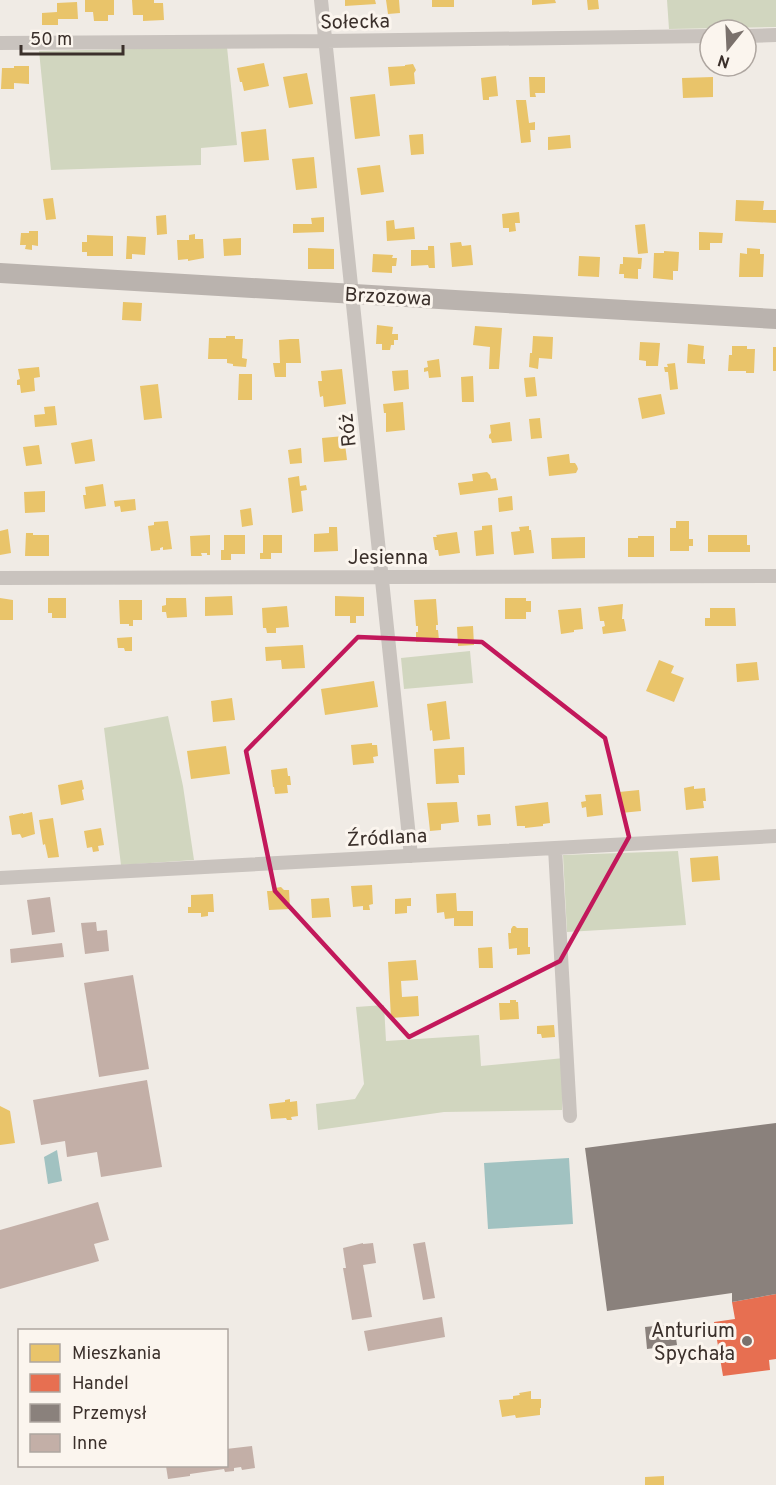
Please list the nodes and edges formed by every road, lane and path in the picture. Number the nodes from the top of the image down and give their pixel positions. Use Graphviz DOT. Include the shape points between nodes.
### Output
graph roads {
  1 [pos="321,0"];
  2 [pos="776,35"];
  3 [pos="698,36"];
  4 [pos="758,36"];
  5 [pos="326,41"];
  6 [pos="0,43"];
  7 [pos="0,273"];
  8 [pos="351,294"];
  9 [pos="776,319"];
  10 [pos="382,576"];
  11 [pos="776,576"];
  12 [pos="0,578"];
  13 [pos="776,836"];
  14 [pos="555,848"];
  15 [pos="411,856"];
  16 [pos="0,878"];
  17 [pos="570,1116"];
  1 -- 5 [label="street, Róż"];
  2 -- 4 [label="street"];
  3 -- 5 [label="street, Sołecka"];
  5 -- 6 [label="street, Sołecka"];
  5 -- 8 [label="street, Róż"];
  7 -- 8 [label="street, Brzozowa"];
  8 -- 9 [label="street, Brzozowa"];
  8 -- 10 [label="street, Róż"];
  10 -- 11 [label="street, Jesienna"];
  10 -- 12 [label="street, Jesienna"];
  10 -- 15 [label="street, Róż"];
  13 -- 14 [label="street, Źródlana"];
  14 -- 15 [label="street, Źródlana"];
  14 -- 17 [label="street"];
  15 -- 16 [label="street, Źródlana"];
}
